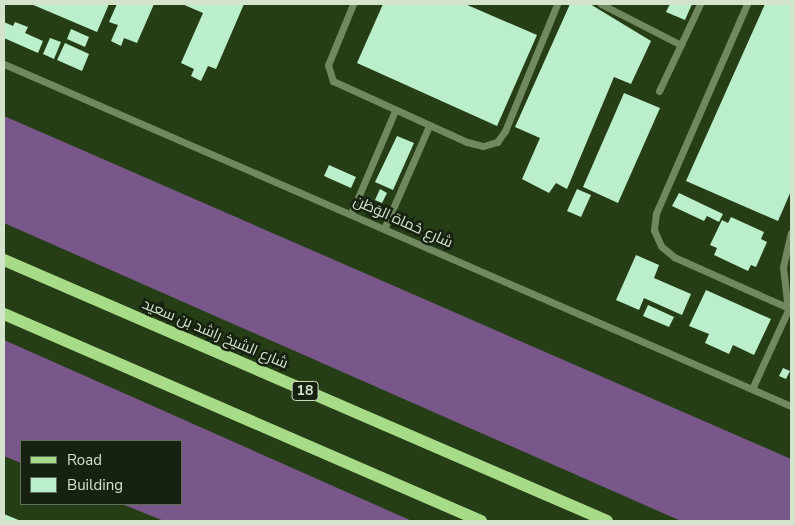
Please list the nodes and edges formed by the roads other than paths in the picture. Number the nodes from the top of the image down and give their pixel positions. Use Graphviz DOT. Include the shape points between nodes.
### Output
graph roads {
  1 [pos="353,4"];
  2 [pos="558,4"];
  3 [pos="601,4"];
  4 [pos="700,4"];
  5 [pos="747,4"];
  6 [pos="680,45"];
  7 [pos="4,64"];
  8 [pos="659,91"];
  9 [pos="395,110"];
  10 [pos="429,126"];
  11 [pos="351,214"];
  12 [pos="384,229"];
  13 [pos="791,233"];
  14 [pos="788,254"];
  15 [pos="4,260"];
  16 [pos="790,309"];
  17 [pos="4,314"];
  18 [pos="752,389"];
  19 [pos="791,406"];
  20 [pos="481,521"];
  21 [pos="607,521"];
  1 -- 9 [label="lane" via="330,58 330,76 338,86"];
  2 -- 10 [label="lane" via="502,137 490,145 474,145"];
  3 -- 6 [label="lane"];
  4 -- 6 [label="lane"];
  5 -- 16 [label="lane" via="656,213 654,230 661,246 674,257"];
  6 -- 8 [label="lane"];
  7 -- 11 [label="lane, شارع حُماة الوَطَن"];
  9 -- 10 [label="lane"];
  9 -- 11 [label="lane"];
  10 -- 12 [label="lane"];
  11 -- 12 [label="lane, شارع حُماة الوَطَن"];
  12 -- 18 [label="lane, شارع حُماة الوَطَن"];
  13 -- 14 [label="lane"];
  14 -- 16 [label="lane" via="783,282"];
  15 -- 21 [label="main road, شارع الشيخ راشد بن سعيد / 18"];
  16 -- 18 [label="lane"];
  17 -- 20 [label="main road"];
  18 -- 19 [label="lane, شارع حُماة الوَطَن"];
}
